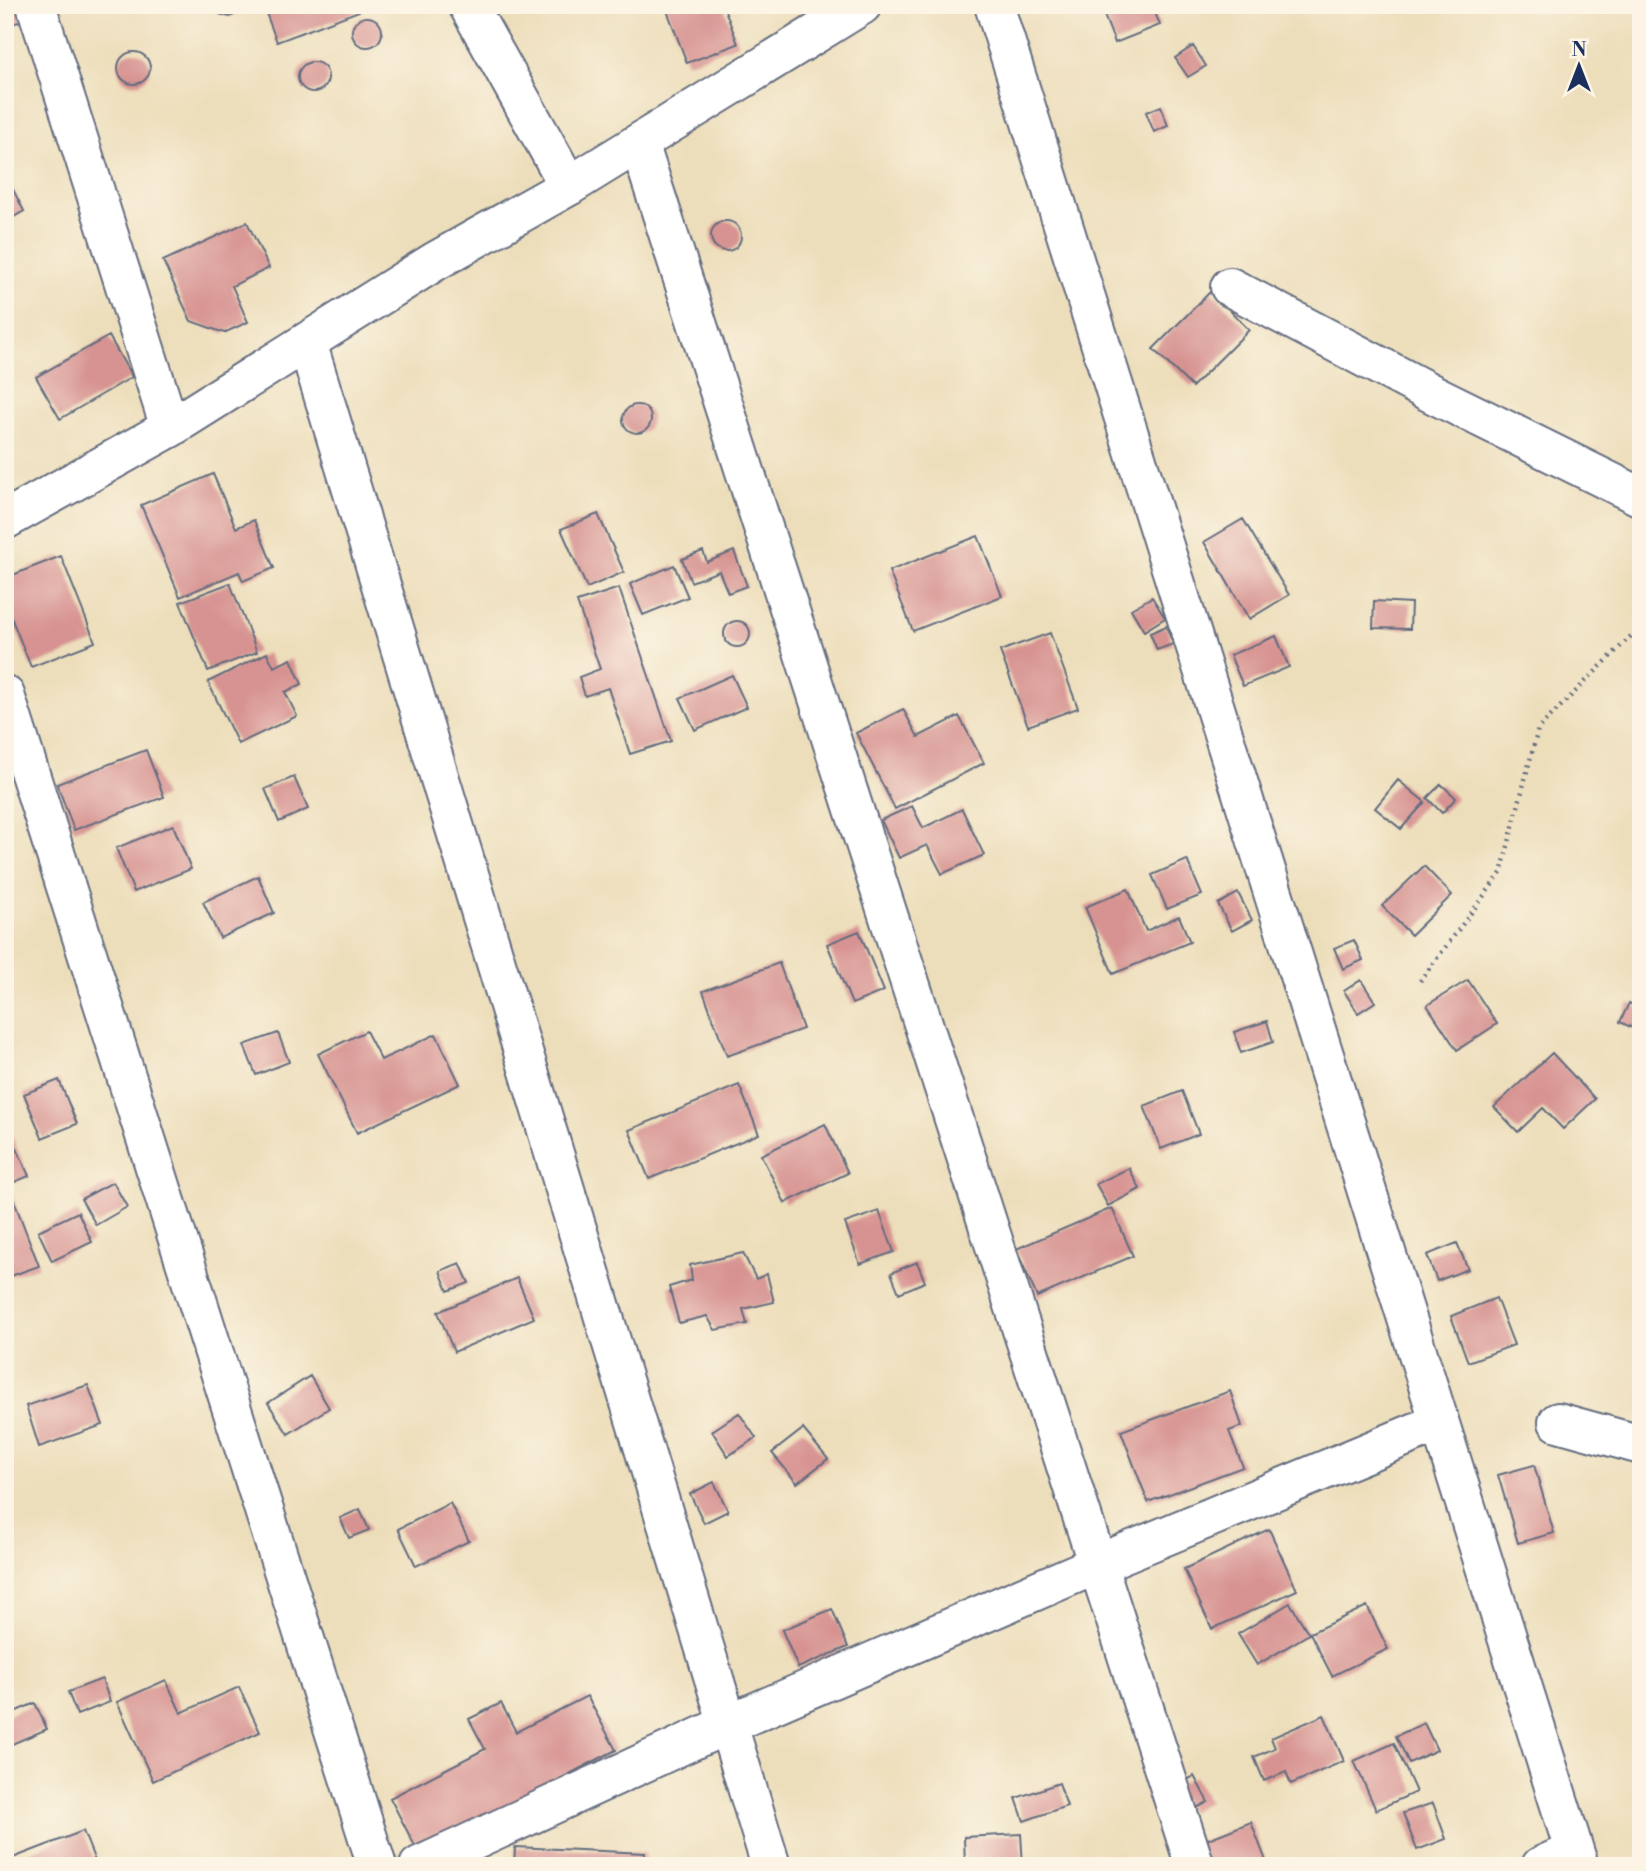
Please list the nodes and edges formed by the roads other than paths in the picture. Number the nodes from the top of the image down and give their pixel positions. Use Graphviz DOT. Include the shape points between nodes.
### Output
graph roads {
  1 [pos="36,5"];
  2 [pos="468,5"];
  3 [pos="863,5"];
  4 [pos="994,5"];
  5 [pos="639,143"];
  6 [pos="569,186"];
  7 [pos="1230,287"];
  8 [pos="307,342"];
  9 [pos="170,428"];
  10 [pos="1641,497"];
  11 [pos="5,520"];
  12 [pos="5,695"];
  13 [pos="1558,1422"];
  14 [pos="1438,1423"];
  15 [pos="1641,1445"];
  16 [pos="1098,1564"];
  17 [pos="728,1724"];
  18 [pos="1565,1861"];
  19 [pos="377,1866"];
  20 [pos="419,1866"];
  21 [pos="771,1866"];
  22 [pos="1195,1866"];
  1 -- 9 [label="street"];
  2 -- 6 [label="street"];
  3 -- 5 [label="street"];
  4 -- 14 [label="street"];
  5 -- 6 [label="street"];
  5 -- 16 [label="street"];
  6 -- 8 [label="street" via="434,262"];
  7 -- 10 [label="street"];
  8 -- 9 [label="street"];
  8 -- 17 [label="street"];
  9 -- 11 [label="street"];
  12 -- 19 [label="street"];
  13 -- 15 [label="street"];
  14 -- 16 [label="street"];
  14 -- 18 [label="street"];
  16 -- 17 [label="street"];
  16 -- 22 [label="street"];
  17 -- 20 [label="street"];
  17 -- 21 [label="street"];
}
